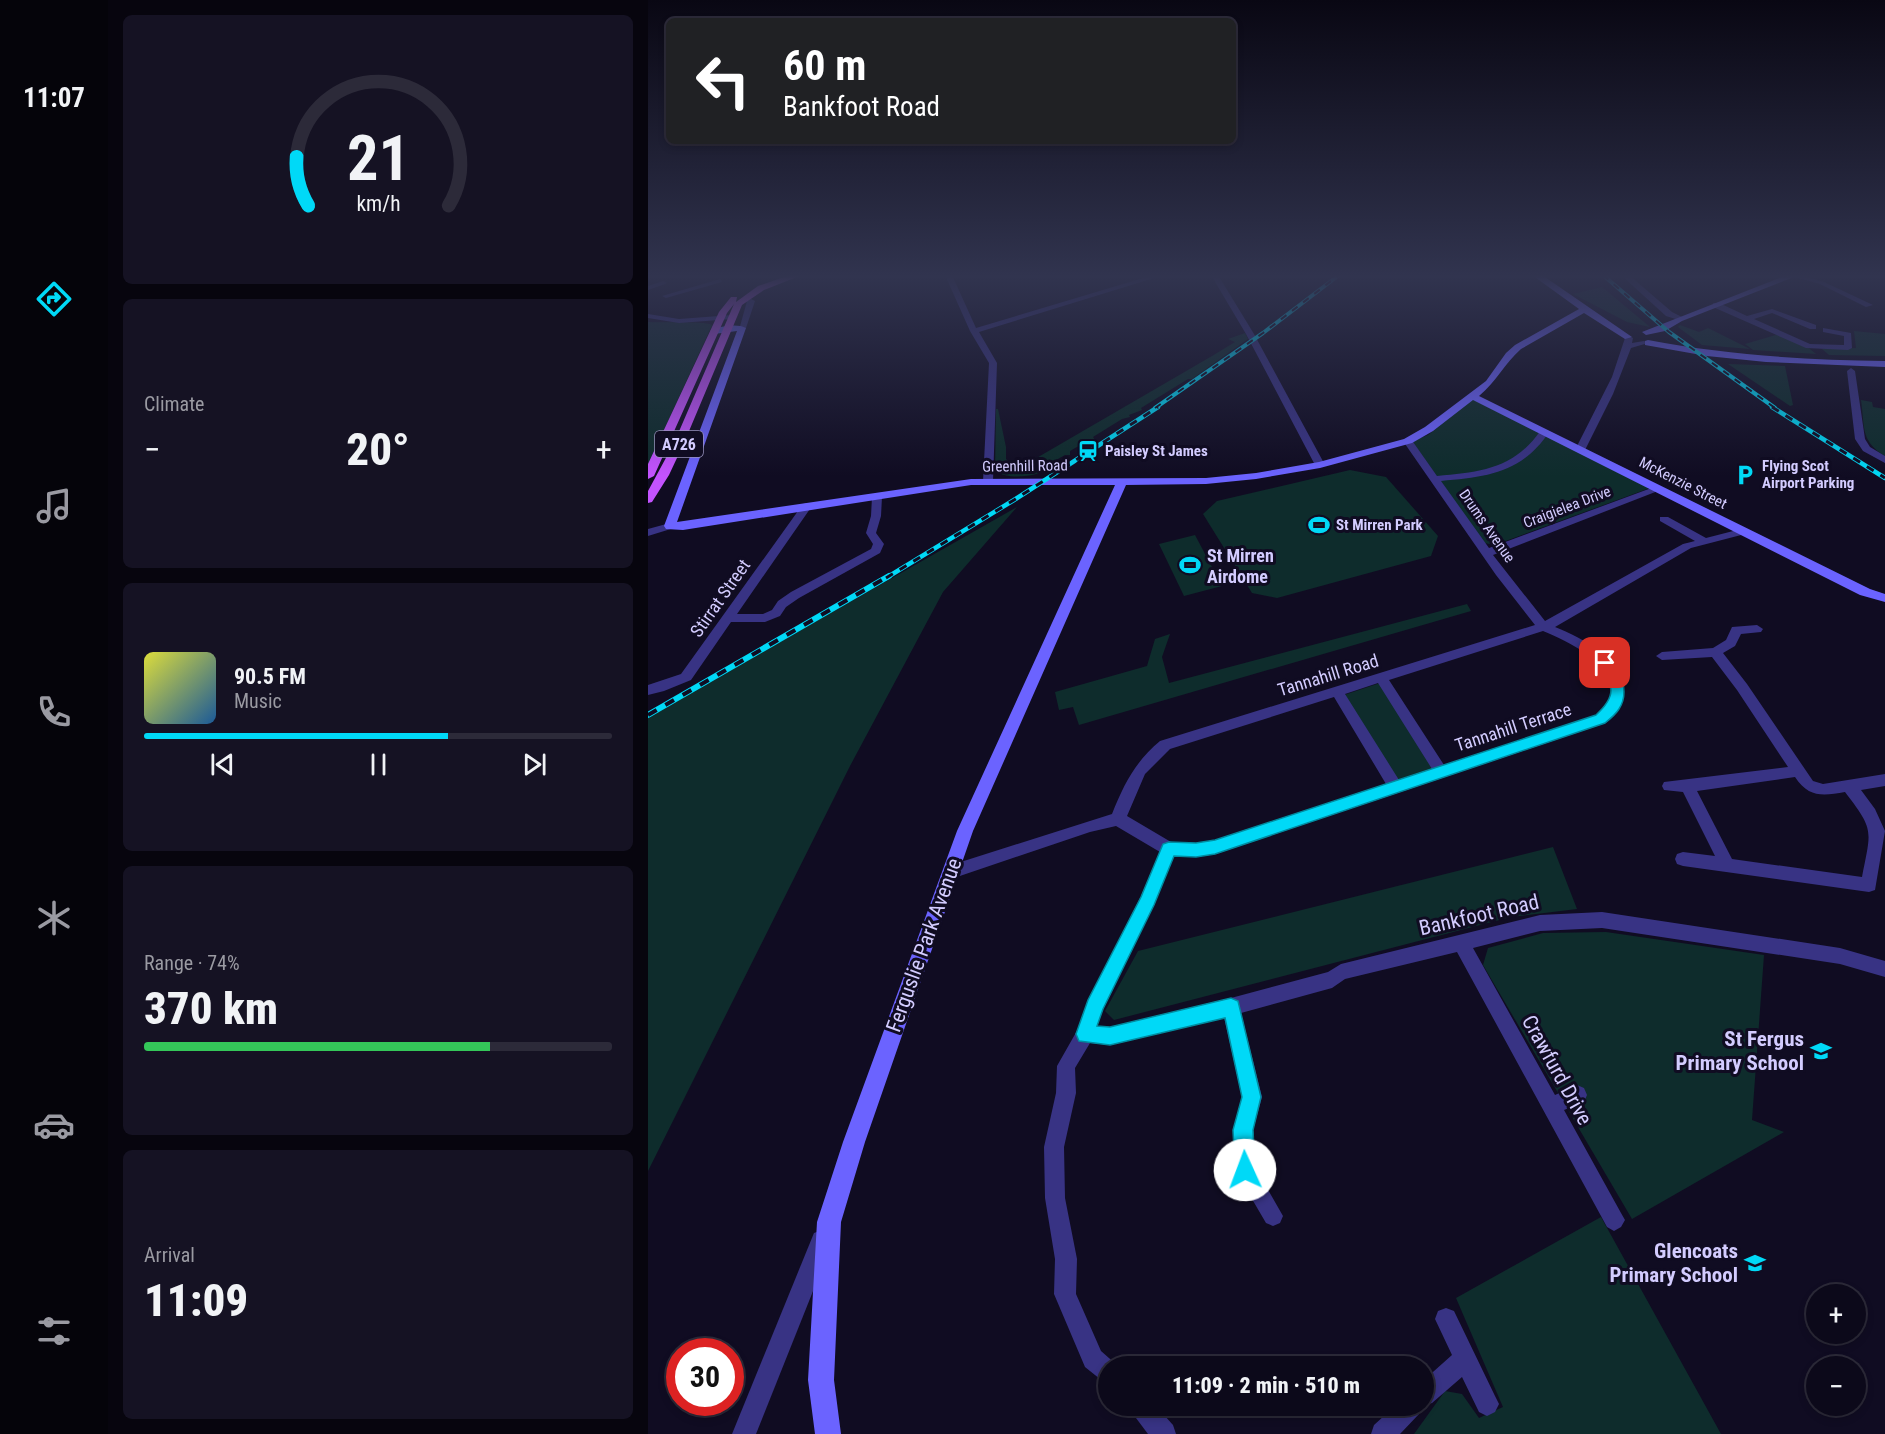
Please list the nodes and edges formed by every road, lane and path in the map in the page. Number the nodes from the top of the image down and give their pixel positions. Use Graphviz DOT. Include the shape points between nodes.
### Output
graph roads {
  1 [pos="709,342"];
  2 [pos="722,342"];
  3 [pos="737,342"];
  4 [pos="980,342"];
  5 [pos="1254,342"];
  6 [pos="1526,342"];
  7 [pos="1627,342"];
  8 [pos="1640,342"];
  9 [pos="1655,342"];
  10 [pos="1671,342"];
  11 [pos="1800,342"];
  12 [pos="1848,342"];
  13 [pos="1646,343"];
  14 [pos="1885,359"];
  15 [pos="1885,364"];
  16 [pos="1851,371"];
  17 [pos="1472,396"];
  18 [pos="1544,432"];
  19 [pos="1408,441"];
  20 [pos="1580,450"];
  21 [pos="1885,460"];
  22 [pos="1320,465"];
  23 [pos="648,476"];
  24 [pos="1435,479"];
  25 [pos="988,481"];
  26 [pos="1122,481"];
  27 [pos="1658,489"];
  28 [pos="877,497"];
  29 [pos="648,500"];
  30 [pos="807,506"];
  31 [pos="1664,519"];
  32 [pos="670,526"];
  33 [pos="1741,532"];
  34 [pos="648,533"];
  35 [pos="1704,541"];
  36 [pos="1487,553"];
  37 [pos="1884,598"];
  38 [pos="729,618"];
  39 [pos="1543,627"];
  40 [pos="1757,628"];
  41 [pos="1715,652"];
  42 [pos="1662,656"];
  43 [pos="1382,679"];
  44 [pos="648,690"];
  45 [pos="1338,693"];
  46 [pos="1798,771"];
  47 [pos="1442,772"];
  48 [pos="1885,780"];
  49 [pos="1395,786"];
  50 [pos="1669,786"];
  51 [pos="1687,786"];
  52 [pos="1849,786"];
  53 [pos="1118,819"];
  54 [pos="1169,849"];
  55 [pos="1683,859"];
  56 [pos="1726,863"];
  57 [pos="951,872"];
  58 [pos="1461,943"];
  59 [pos="1885,969"];
  60 [pos="1231,1007"];
  61 [pos="1085,1034"];
  62 [pos="1577,1095"];
  63 [pos="1551,1106"];
  64 [pos="1273,1216"];
  65 [pos="1614,1220"];
  66 [pos="830,1222"];
  67 [pos="1446,1318"];
  68 [pos="1465,1359"];
  69 [pos="1098,1363"];
  70 [pos="1434,1386"];
  71 [pos="1487,1404"];
  72 [pos="1149,1416"];
  73 [pos="1401,1416"];
  74 [pos="744,1434"];
  75 [pos="828,1434"];
  76 [pos="1164,1434"];
  77 [pos="1383,1434"];
  1 -- 23 [label="main road, A726"];
  2 -- 29 [label="main road, A726" via="679,443"];
  3 -- 32 [label="street"];
  4 -- 25 [label="street" via="993,363"];
  5 -- 22 [label="street"];
  6 -- 17 [label="street, Greenhill Road"];
  7 -- 20 [label="street"];
  8 -- 13 [label="street"];
  9 -- 13 [label="street"];
  10 -- 14 [label="street" via="1716,350"];
  11 -- 12 [label="street" via="1848,348"];
  13 -- 15 [label="street" via="1734,356"];
  16 -- 21 [label="street" via="1860,439 1866,449"];
  17 -- 18 [label="street, McKenzie Street"];
  17 -- 19 [label="street, Greenhill Road"];
  18 -- 20 [label="street, McKenzie Street"];
  18 -- 24 [label="street" via="1526,455 1508,466"];
  19 -- 22 [label="street, Greenhill Road"];
  19 -- 24 [label="street, Drums Avenue"];
  20 -- 27 [label="street, McKenzie Street"];
  22 -- 26 [label="street, Greenhill Road" via="1222,480"];
  24 -- 36 [label="street, Drums Avenue"];
  25 -- 26 [label="street, Greenhill Road"];
  25 -- 28 [label="street, Greenhill Road"];
  26 -- 57 [label="street, Ferguslie Park Avenue" via="1005,739"];
  27 -- 33 [label="street, McKenzie Street"];
  27 -- 36 [label="street, Craigielea Drive"];
  28 -- 30 [label="street, Greenhill Road"];
  28 -- 38 [label="street" via="871,533 879,544 876,551 795,595 776,614 765,618"];
  30 -- 32 [label="street, Greenhill Road"];
  30 -- 38 [label="street, Stirrat Street"];
  31 -- 35 [label="street"];
  32 -- 34 [label="street"];
  33 -- 35 [label="street, Tannahill Road"];
  33 -- 37 [label="street, McKenzie Street"];
  35 -- 39 [label="street, Tannahill Road" via="1686,546"];
  36 -- 39 [label="street, Drums Avenue"];
  38 -- 44 [label="street, Stirrat Street" via="686,676"];
  39 -- 43 [label="street, Tannahill Road"];
  39 -- 47 [label="street, Tannahill Terrace" via="1572,637 1596,653 1613,674 1619,690 1614,707 1601,719"];
  40 -- 41 [label="street" via="1736,630 1731,643"];
  41 -- 42 [label="street"];
  41 -- 46 [label="street"];
  43 -- 45 [label="street, Tannahill Road"];
  43 -- 47 [label="street, Tannahill Terrace"];
  45 -- 49 [label="street"];
  45 -- 53 [label="street, Tannahill Road" via="1165,745 1143,762"];
  46 -- 51 [label="street"];
  46 -- 52 [label="street" via="1808,785 1823,790"];
  47 -- 49 [label="street, Tannahill Terrace"];
  48 -- 52 [label="street"];
  49 -- 54 [label="street, Tannahill Terrace" via="1215,847"];
  50 -- 51 [label="street"];
  51 -- 56 [label="street"];
  52 -- 56 [label="street" via="1870,813 1878,832 1869,885"];
  53 -- 54 [label="street, Tannahill Terrace"];
  53 -- 57 [label="street"];
  54 -- 61 [label="street"];
  55 -- 56 [label="street"];
  57 -- 66 [label="street, Ferguslie Park Avenue" via="854,1142"];
  58 -- 59 [label="street, Bankfoot Road" via="1540,923 1602,920 1840,956"];
  58 -- 60 [label="street, Bankfoot Road" via="1341,972 1332,979"];
  58 -- 63 [label="street, Crawfurd Drive"];
  60 -- 61 [label="street, Bankfoot Road" via="1110,1036"];
  60 -- 64 [label="street" via="1252,1097 1243,1130 1245,1170"];
  61 -- 69 [label="street" via="1066,1066 1066,1093 1054,1147 1054,1198 1066,1259 1065,1294"];
  62 -- 63 [label="street"];
  63 -- 65 [label="street, Crawfurd Drive"];
  66 -- 74 [label="street"];
  66 -- 75 [label="street, Ferguslie Park Avenue" via="821,1380"];
  67 -- 68 [label="street"];
  68 -- 70 [label="street"];
  68 -- 71 [label="street"];
  72 -- 76 [label="street"];
  73 -- 77 [label="street"];
}
